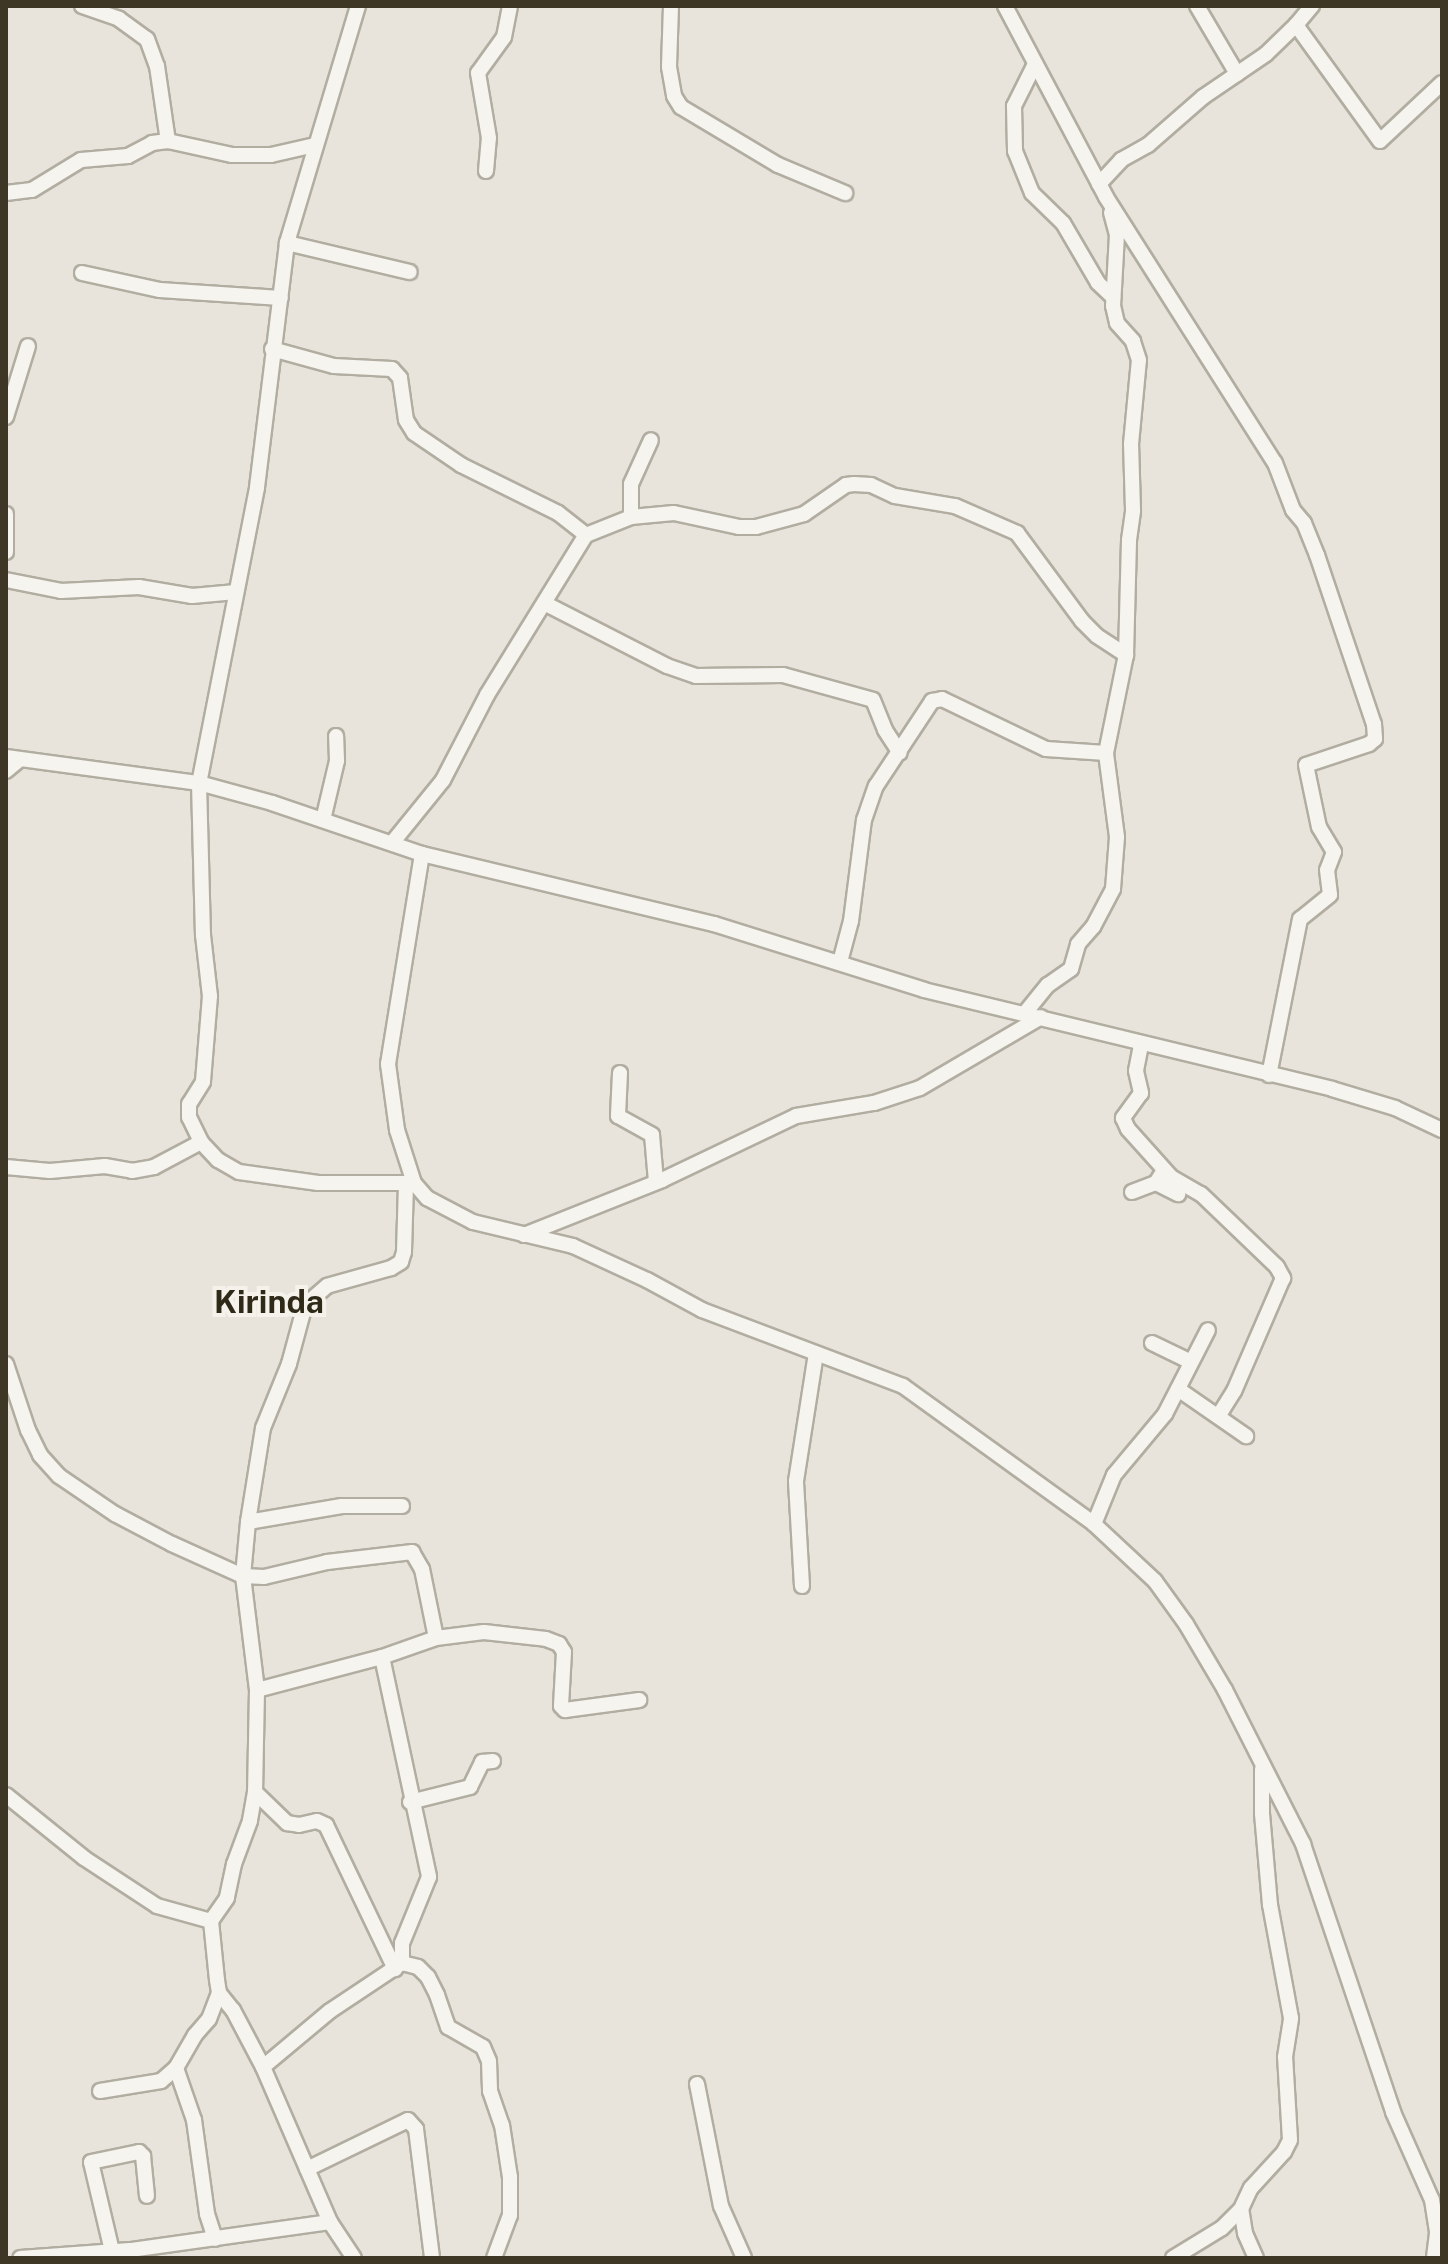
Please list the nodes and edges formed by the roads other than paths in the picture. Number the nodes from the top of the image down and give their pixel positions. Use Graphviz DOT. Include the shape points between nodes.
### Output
graph roads {
  1 [pos="82,6"];
  2 [pos="358,6"];
  3 [pos="510,6"];
  4 [pos="671,6"];
  5 [pos="1005,6"];
  6 [pos="1197,6"];
  7 [pos="1312,6"];
  8 [pos="1296,25"];
  9 [pos="1035,64"];
  10 [pos="1237,74"];
  11 [pos="1442,83"];
  12 [pos="168,141"];
  13 [pos="315,145"];
  14 [pos="486,171"];
  15 [pos="1102,191"];
  16 [pos="6,193"];
  17 [pos="845,193"];
  18 [pos="287,243"];
  19 [pos="410,272"];
  20 [pos="82,273"];
  21 [pos="1113,297"];
  22 [pos="281,298"];
  23 [pos="28,346"];
  24 [pos="272,349"];
  25 [pos="6,417"];
  26 [pos="651,440"];
  27 [pos="6,514"];
  28 [pos="631,517"];
  29 [pos="586,535"];
  30 [pos="6,552"];
  31 [pos="6,580"];
  32 [pos="236,592"];
  33 [pos="546,604"];
  34 [pos="1126,655"];
  35 [pos="336,736"];
  36 [pos="900,753"];
  37 [pos="1106,753"];
  38 [pos="12,759"];
  39 [pos="6,771"];
  40 [pos="199,783"];
  41 [pos="323,820"];
  42 [pos="392,843"];
  43 [pos="422,854"];
  44 [pos="840,962"];
  45 [pos="1025,1013"];
  46 [pos="1041,1017"];
  47 [pos="1141,1045"];
  48 [pos="620,1073"];
  49 [pos="1269,1075"];
  50 [pos="1442,1130"];
  51 [pos="201,1142"];
  52 [pos="6,1167"];
  53 [pos="1160,1177"];
  54 [pos="656,1182"];
  55 [pos="410,1184"];
  56 [pos="1132,1192"];
  57 [pos="1178,1194"];
  58 [pos="523,1235"];
  59 [pos="1208,1330"];
  60 [pos="1152,1343"];
  61 [pos="816,1354"];
  62 [pos="1189,1361"];
  63 [pos="6,1364"];
  64 [pos="1178,1389"];
  65 [pos="1219,1415"];
  66 [pos="1246,1436"];
  67 [pos="402,1506"];
  68 [pos="248,1522"];
  69 [pos="1094,1524"];
  70 [pos="243,1576"];
  71 [pos="802,1586"];
  72 [pos="436,1638"];
  73 [pos="382,1657"];
  74 [pos="257,1690"];
  75 [pos="639,1700"];
  76 [pos="493,1761"];
  77 [pos="1262,1764"];
  78 [pos="255,1792"];
  79 [pos="6,1795"];
  80 [pos="410,1802"];
  81 [pos="211,1921"];
  82 [pos="398,1966"];
  83 [pos="219,1993"];
  84 [pos="263,2067"];
  85 [pos="176,2068"];
  86 [pos="697,2084"];
  87 [pos="100,2091"];
  88 [pos="307,2169"];
  89 [pos="147,2196"];
  90 [pos="1241,2209"];
  91 [pos="330,2222"];
  92 [pos="215,2239"];
  93 [pos="112,2251"];
  94 [pos="20,2258"];
  95 [pos="354,2258"];
  96 [pos="432,2258"];
  97 [pos="494,2258"];
  98 [pos="744,2258"];
  99 [pos="1173,2258"];
  100 [pos="1256,2258"];
  101 [pos="1434,2258"];
  1 -- 12 [label="street" via="119,19 147,39 157,66"];
  2 -- 13 [label="street"];
  3 -- 14 [label="street" via="504,37 478,73 489,138"];
  4 -- 17 [label="street" via="669,67 681,107 778,165"];
  5 -- 9 [label="street"];
  6 -- 10 [label="street"];
  7 -- 8 [label="street"];
  8 -- 10 [label="street"];
  8 -- 11 [label="street" via="1380,141"];
  9 -- 15 [label="street"];
  9 -- 21 [label="street" via="1014,106 1015,151 1032,193 1063,223 1098,283"];
  10 -- 15 [label="street" via="1148,145 1121,160"];
  12 -- 13 [label="street" via="232,155 271,155"];
  12 -- 16 [label="street" via="128,156 81,160 32,190"];
  13 -- 18 [label="street"];
  15 -- 21 [label="street" via="1117,235"];
  15 -- 49 [label="street" via="1275,463 1317,555 1374,724 1375,739 1369,744 1306,765 1319,827 1334,852 1327,870 1330,895 1300,919"];
  18 -- 19 [label="street"];
  18 -- 22 [label="street"];
  20 -- 22 [label="street" via="160,290"];
  21 -- 34 [label="street" via="1117,323 1133,341 1139,360 1131,444"];
  22 -- 24 [label="street"];
  23 -- 25 [label="street"];
  24 -- 29 [label="street" via="334,366 392,369 400,378 406,420 414,433 461,465 558,513"];
  24 -- 32 [label="street" via="257,488"];
  26 -- 28 [label="street" via="631,484"];
  27 -- 30 [label="street"];
  28 -- 29 [label="street"];
  28 -- 34 [label="street" via="674,513 756,527 804,514 854,484 955,506 1017,533 1082,621"];
  29 -- 33 [label="street"];
  31 -- 32 [label="street" via="61,591 139,587 192,596"];
  32 -- 40 [label="street"];
  33 -- 36 [label="street" via="696,676 783,675 873,700"];
  33 -- 42 [label="street" via="487,695 443,780"];
  34 -- 37 [label="street"];
  35 -- 41 [label="street" via="337,761"];
  36 -- 37 [label="street" via="914,725 938,698 1046,749"];
  36 -- 44 [label="street" via="876,786 864,820 851,921"];
  37 -- 45 [label="street" via="1117,837 1113,889 1078,944 1071,969 1048,985"];
  38 -- 39 [label="street"];
  38 -- 40 [label="street"];
  40 -- 41 [label="street"];
  40 -- 51 [label="street" via="210,996 203,1082 189,1104 189,1117"];
  41 -- 42 [label="street"];
  42 -- 43 [label="street"];
  43 -- 44 [label="street" via="714,924"];
  43 -- 55 [label="street" via="388,1064"];
  44 -- 45 [label="street" via="924,990"];
  45 -- 46 [label="street"];
  46 -- 47 [label="street"];
  46 -- 54 [label="street" via="920,1088 874,1103 796,1116"];
  47 -- 49 [label="street"];
  47 -- 53 [label="street" via="1136,1071 1141,1093 1123,1118"];
  48 -- 54 [label="street" via="618,1116 652,1135"];
  49 -- 50 [label="street" via="1395,1108"];
  51 -- 52 [label="street" via="154,1167 132,1171 105,1166 50,1171"];
  51 -- 55 [label="street" via="218,1160 262,1177"];
  53 -- 56 [label="street"];
  53 -- 57 [label="street"];
  53 -- 65 [label="street" via="1201,1194 1283,1278"];
  54 -- 58 [label="street"];
  55 -- 58 [label="street" via="473,1222"];
  55 -- 68 [label="street" via="401,1262 327,1286 305,1305 263,1428"];
  58 -- 61 [label="street" via="573,1246 702,1310"];
  59 -- 62 [label="street"];
  60 -- 62 [label="street"];
  61 -- 69 [label="street" via="903,1386"];
  61 -- 71 [label="street" via="796,1481"];
  62 -- 64 [label="street"];
  63 -- 70 [label="street" via="28,1430 40,1455 59,1476 160,1538"];
  64 -- 65 [label="street"];
  64 -- 69 [label="street" via="1165,1414 1118,1468"];
  65 -- 66 [label="street"];
  67 -- 68 [label="street" via="342,1506"];
  68 -- 70 [label="street"];
  69 -- 77 [label="street" via="1169,1598"];
  70 -- 72 [label="street" via="412,1552 422,1569"];
  70 -- 74 [label="street"];
  72 -- 73 [label="street"];
  72 -- 75 [label="street" via="484,1632 546,1639 564,1652 562,1709"];
  73 -- 74 [label="street"];
  73 -- 80 [label="street"];
  74 -- 78 [label="street"];
  76 -- 80 [label="street" via="482,1762 470,1787"];
  77 -- 90 [label="street" via="1270,1905 1291,2018 1285,2057 1290,2140 1251,2188"];
  77 -- 101 [label="street" via="1303,1844 1393,2112 1432,2200"];
  78 -- 81 [label="street" via="227,1898"];
  78 -- 82 [label="street" via="287,1823 326,1825"];
  79 -- 81 [label="street" via="84,1858 157,1906"];
  80 -- 82 [label="street" via="429,1877"];
  81 -- 83 [label="street"];
  82 -- 84 [label="street" via="330,2011"];
  82 -- 97 [label="street" via="413,1964 428,1977 448,2027 487,2053 510,2177 510,2215"];
  83 -- 84 [label="street"];
  83 -- 85 [label="street"];
  84 -- 88 [label="street"];
  85 -- 87 [label="street" via="150,2085"];
  85 -- 92 [label="street" via="194,2120"];
  86 -- 98 [label="street" via="721,2206"];
  88 -- 91 [label="street"];
  88 -- 96 [label="street" via="408,2120 416,2129"];
  89 -- 93 [label="street" via="139,2152 91,2162"];
  90 -- 99 [label="street" via="1222,2228"];
  90 -- 100 [label="street"];
  91 -- 92 [label="street"];
  91 -- 95 [label="street"];
  92 -- 93 [label="street"];
  93 -- 94 [label="street"];
}
